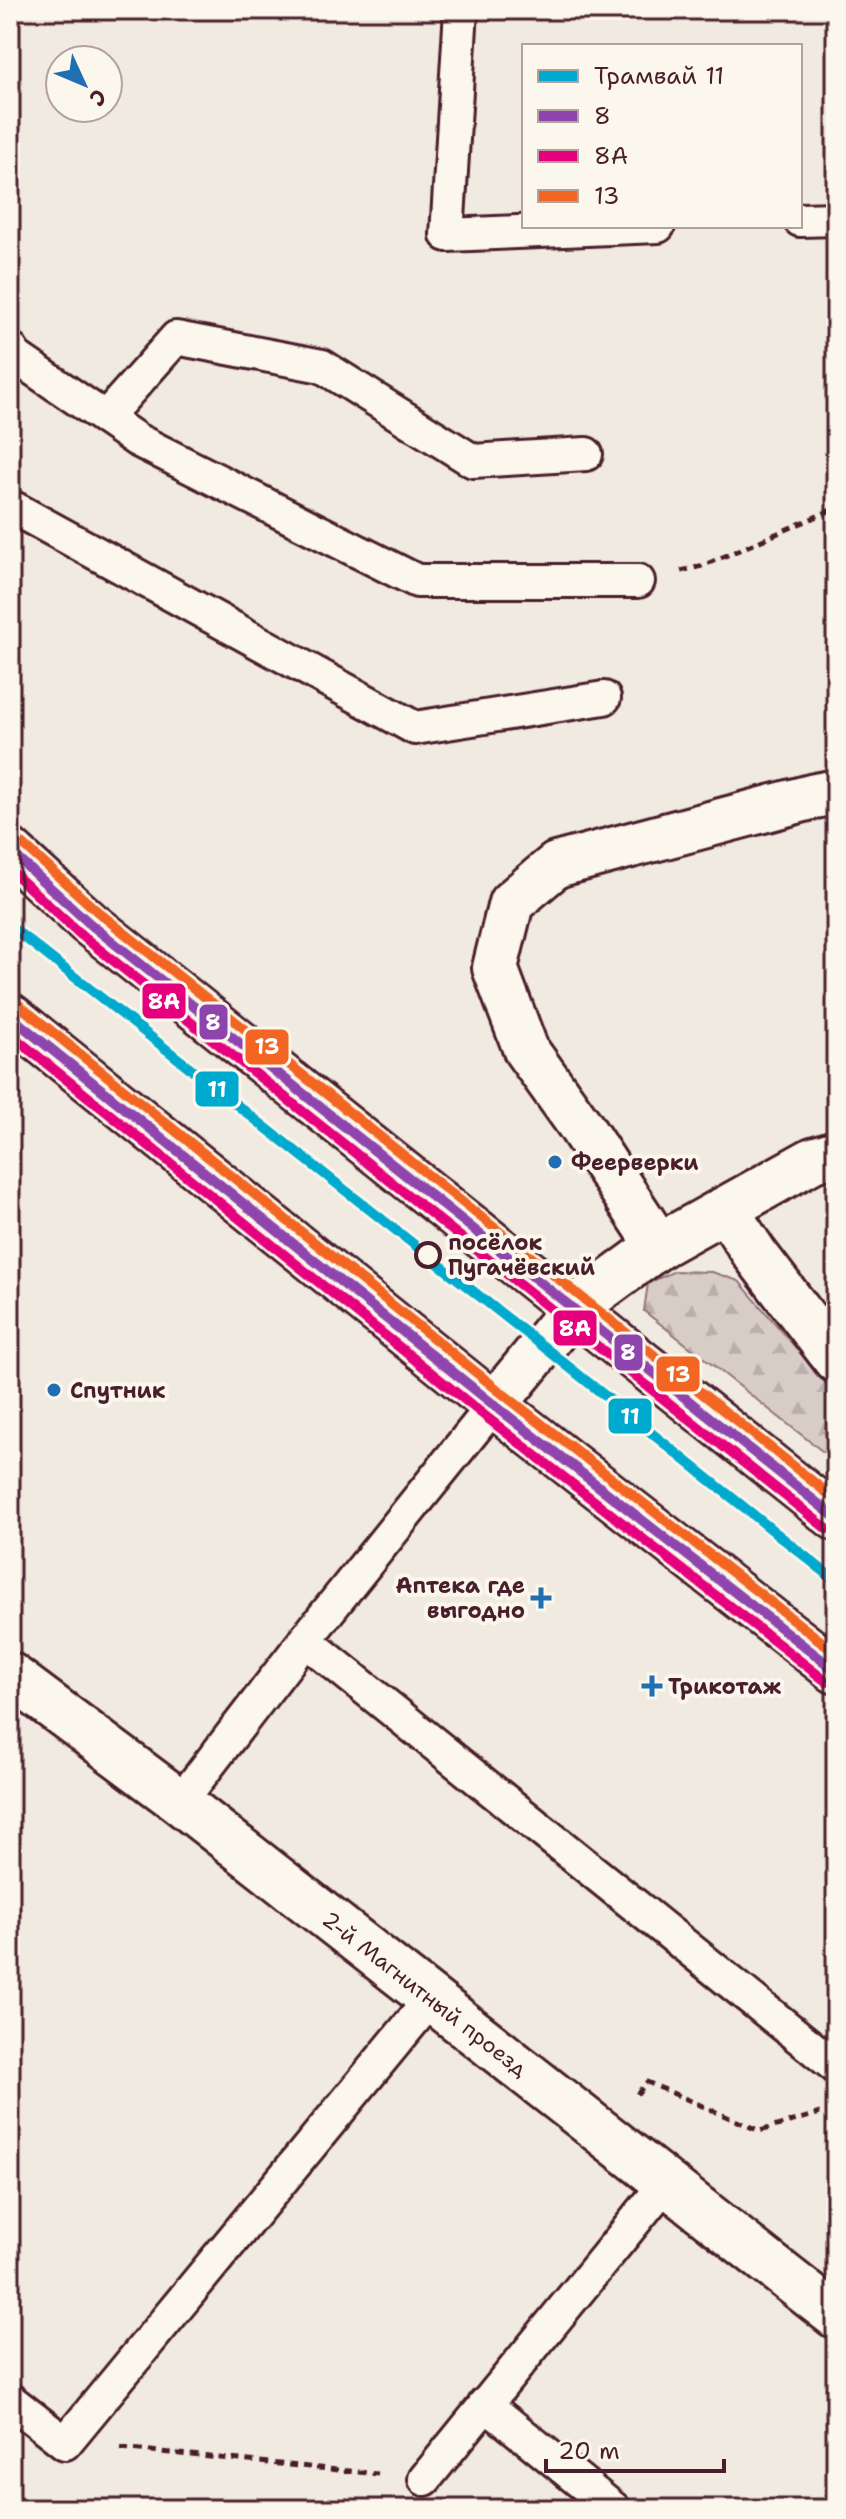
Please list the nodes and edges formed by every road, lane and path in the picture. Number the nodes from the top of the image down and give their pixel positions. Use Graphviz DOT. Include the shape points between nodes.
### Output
graph roads {
  1 [pos="461,10"];
  2 [pos="836,219"];
  3 [pos="802,220"];
  4 [pos="611,228"];
  5 [pos="12,359"];
  6 [pos="105,418"];
  7 [pos="586,454"];
  8 [pos="10,506"];
  9 [pos="836,508"];
  10 [pos="638,581"];
  11 [pos="604,698"];
  12 [pos="836,792"];
  13 [pos="10,851"];
  14 [pos="10,1016"];
  15 [pos="836,1153"];
  16 [pos="725,1209"];
  17 [pos="659,1246"];
  18 [pos="573,1309"];
  19 [pos="836,1360"];
  20 [pos="494,1405"];
  21 [pos="836,1518"];
  22 [pos="305,1640"];
  23 [pos="836,1671"];
  24 [pos="10,1675"];
  25 [pos="180,1802"];
  26 [pos="431,1999"];
  27 [pos="836,2067"];
  28 [pos="821,2113"];
  29 [pos="606,2135"];
  30 [pos="666,2183"];
  31 [pos="836,2316"];
  32 [pos="10,2400"];
  33 [pos="485,2404"];
  34 [pos="65,2443"];
  35 [pos="425,2479"];
  36 [pos="614,2509"];
  1 -- 4 [label="lane" via="447,235"];
  2 -- 3 [label="lane"];
  5 -- 6 [label="lane"];
  6 -- 7 [label="lane" via="176,338 322,366 473,461"];
  6 -- 10 [label="lane" via="137,440 417,581"];
  8 -- 11 [label="lane" via="415,728"];
  9 -- 10 [label="path" via="702,566"];
  12 -- 17 [label="street" via="556,865 511,903 495,968 526,1050"];
  13 -- 18 [label="street" via="101,933"];
  14 -- 20 [label="street"];
  15 -- 16 [label="street" via="813,1160"];
  16 -- 17 [label="street"];
  16 -- 19 [label="street"];
  17 -- 18 [label="street"];
  18 -- 20 [label="street"];
  18 -- 21 [label="street"];
  20 -- 22 [label="lane"];
  20 -- 23 [label="street"];
  22 -- 25 [label="lane"];
  22 -- 27 [label="lane"];
  24 -- 25 [label="street, 2-й Магнитный проезд"];
  25 -- 26 [label="street, 2-й Магнитный проезд"];
  26 -- 29 [label="street, 2-й Магнитный проезд"];
  26 -- 34 [label="lane"];
  28 -- 29 [label="path" via="760,2131 647,2082"];
  29 -- 30 [label="street, 2-й Магнитный проезд"];
  30 -- 31 [label="street, 2-й Магнитный проезд"];
  30 -- 33 [label="lane"];
  32 -- 34 [label="lane"];
  33 -- 35 [label="lane"];
  33 -- 36 [label="lane"];
  34 -- 35 [label="path"];
}
